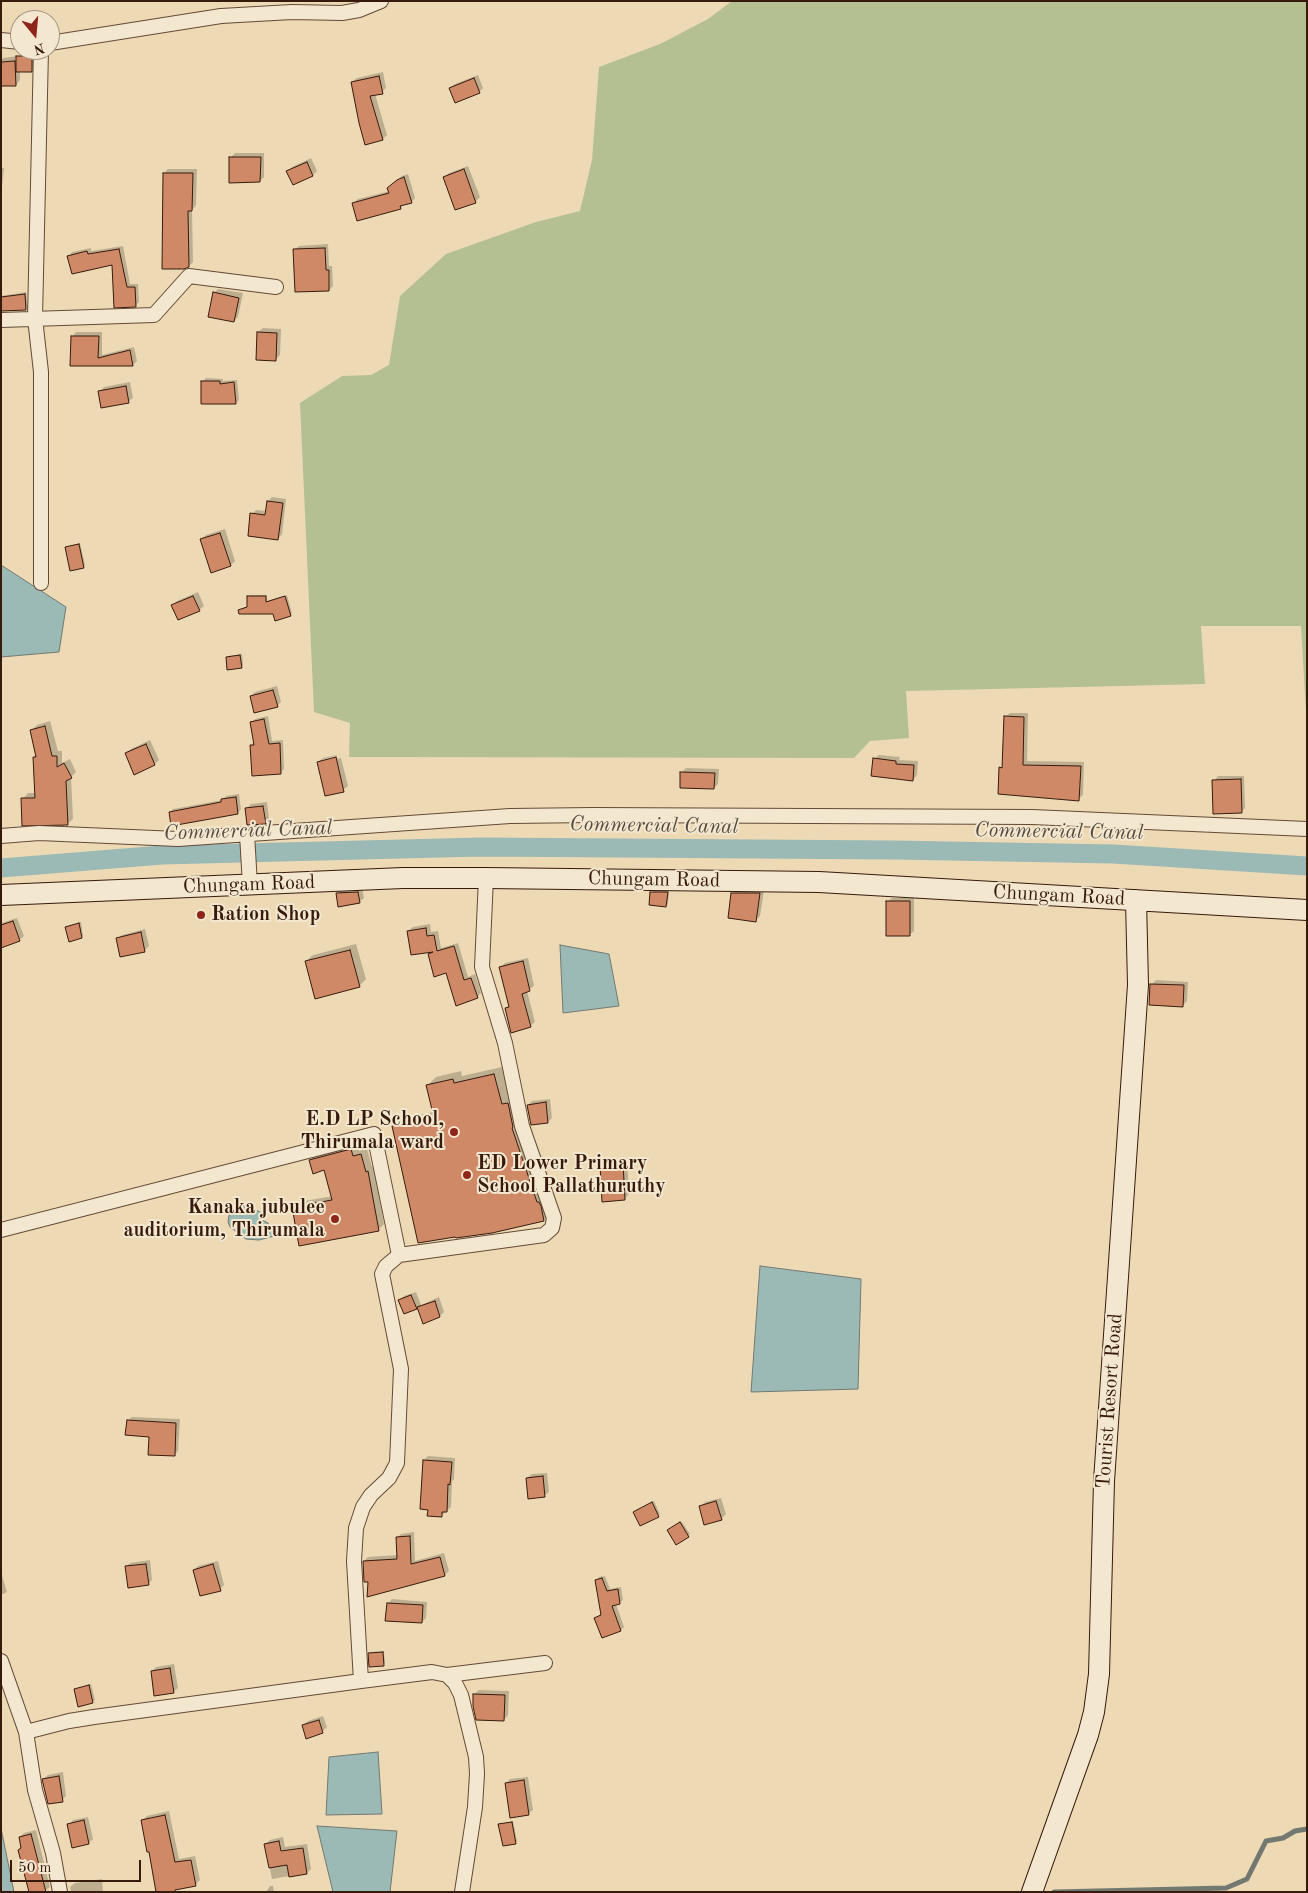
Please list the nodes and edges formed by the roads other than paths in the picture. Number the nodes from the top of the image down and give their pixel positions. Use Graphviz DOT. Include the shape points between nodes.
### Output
graph roads {
  1 [pos="381,1"];
  2 [pos="60,41"];
  3 [pos="41,60"];
  4 [pos="276,287"];
  5 [pos="35,318"];
  6 [pos="1,320"];
  7 [pos="41,583"];
  8 [pos="1307,829"];
  9 [pos="247,834"];
  10 [pos="1,836"];
  11 [pos="486,878"];
  12 [pos="250,885"];
  13 [pos="1,895"];
  14 [pos="1136,900"];
  15 [pos="1307,910"];
  16 [pos="1,1230"];
  17 [pos="399,1256"];
  18 [pos="1,1661"];
  19 [pos="545,1663"];
  20 [pos="447,1675"];
  21 [pos="361,1681"];
  22 [pos="26,1732"];
  23 [pos="60,1892"];
  24 [pos="462,1892"];
  25 [pos="1032,1892"];
  1 -- 2 [label="street" via="342,13 221,16"];
  3 -- 5 [label="street"];
  4 -- 5 [label="street" via="189,276 154,315"];
  5 -- 6 [label="street"];
  5 -- 7 [label="street" via="42,372"];
  8 -- 9 [label="street" via="1032,816 593,815 510,816"];
  9 -- 10 [label="street" via="178,839 39,833"];
  9 -- 12 [label="street"];
  11 -- 12 [label="main road, Chungam Road"];
  11 -- 14 [label="main road, Chungam Road" via="819,882"];
  11 -- 17 [label="street" via="482,967 504,1042 522,1126 554,1218 552,1228 544,1235"];
  12 -- 13 [label="main road, Chungam Road"];
  14 -- 15 [label="main road, Chungam Road"];
  14 -- 25 [label="main road, Tourist Resort Road" via="1138,985 1104,1481 1099,1674 1088,1735"];
  16 -- 17 [label="street" via="374,1134"];
  17 -- 21 [label="street" via="386,1266 382,1274 401,1369 397,1463 389,1478 363,1507 356,1528 354,1561"];
  18 -- 22 [label="street"];
  19 -- 20 [label="street"];
  20 -- 21 [label="street" via="432,1672"];
  20 -- 24 [label="street" via="456,1683 461,1695 478,1774"];
  21 -- 22 [label="street" via="69,1721"];
  22 -- 23 [label="street" via="35,1790"];
}
